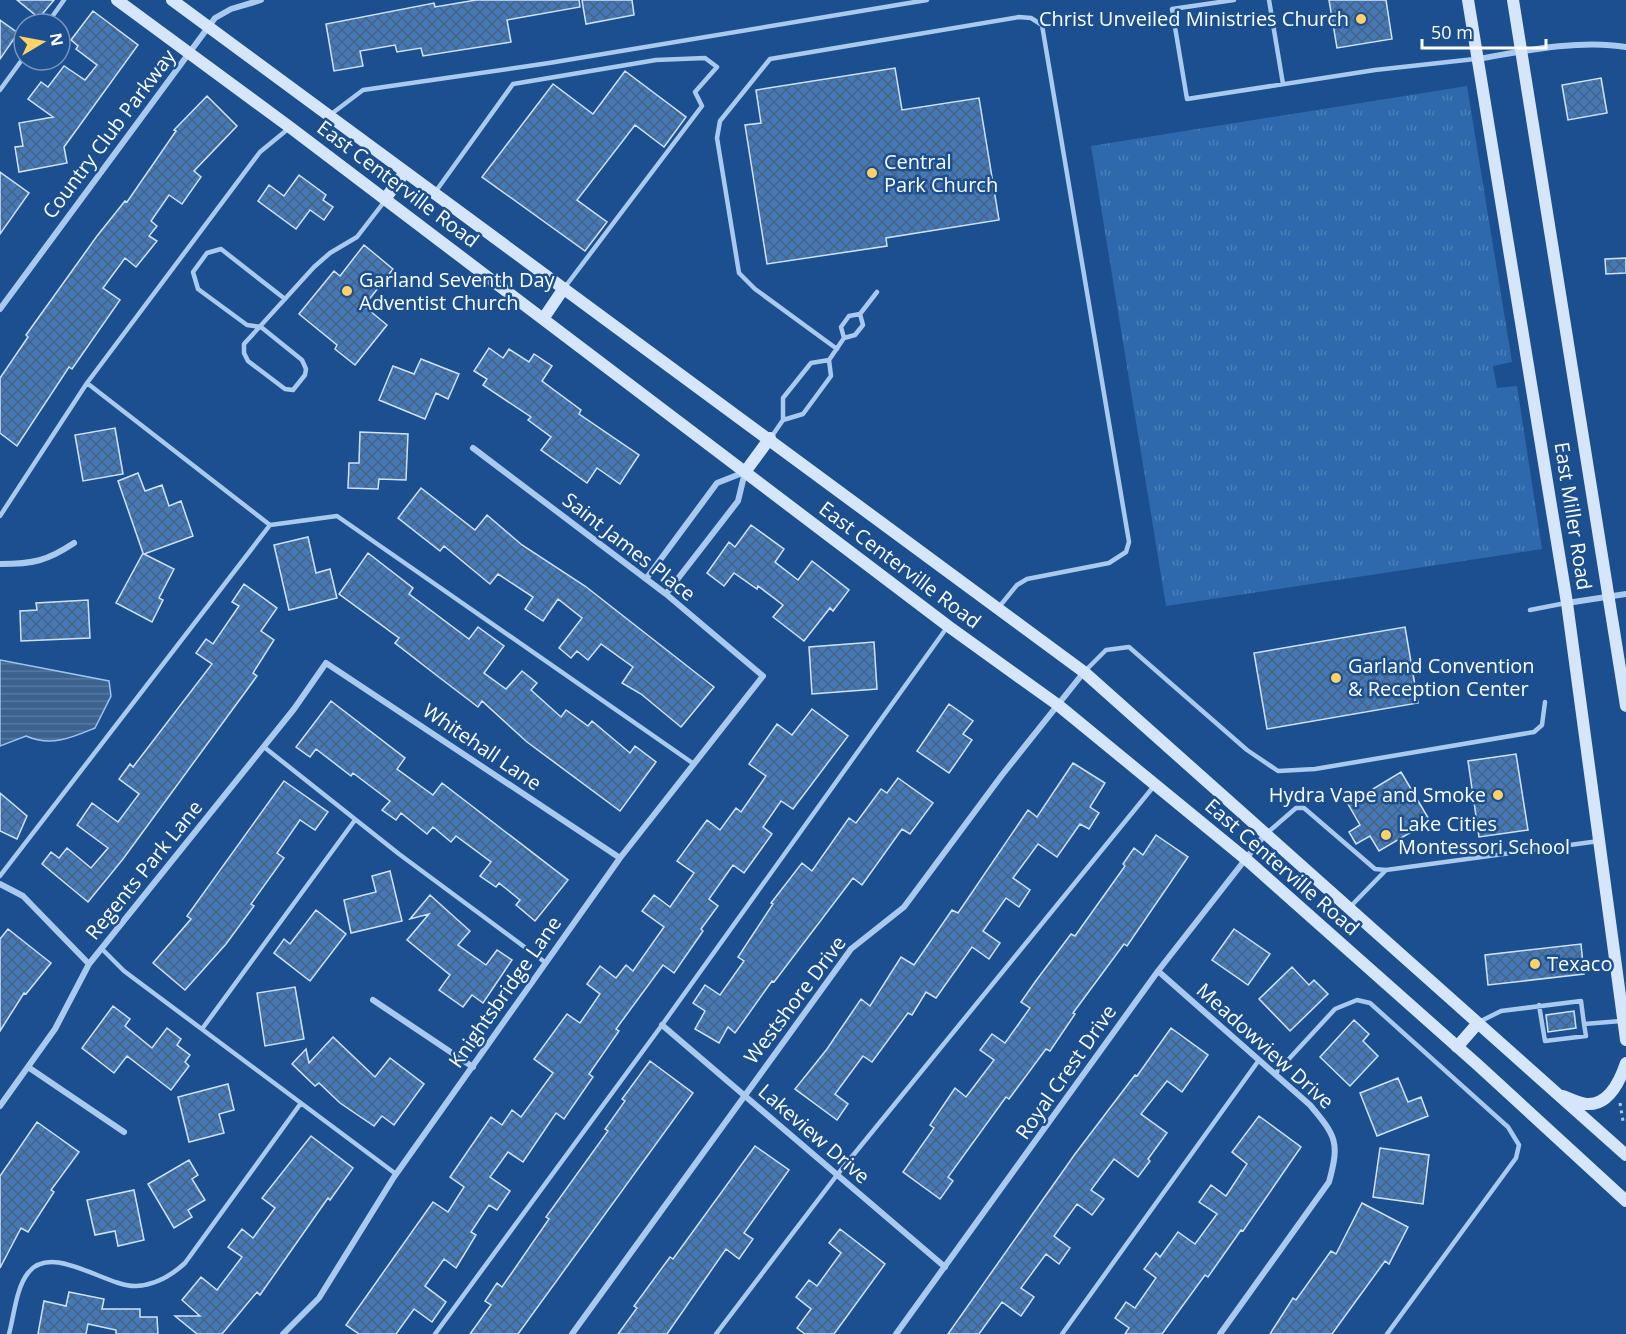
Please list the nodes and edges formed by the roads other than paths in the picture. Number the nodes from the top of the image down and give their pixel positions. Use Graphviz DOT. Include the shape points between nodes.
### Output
graph roads {
  1 [pos="117,0"];
  2 [pos="172,0"];
  3 [pos="261,0"];
  4 [pos="927,0"];
  5 [pos="1234,0"];
  6 [pos="1269,0"];
  7 [pos="1468,0"];
  8 [pos="1512,0"];
  9 [pos="207,28"];
  10 [pos="1626,47"];
  11 [pos="1521,51"];
  12 [pos="190,53"];
  13 [pos="1478,59"];
  14 [pos="13,72"];
  15 [pos="1283,84"];
  16 [pos="0,90"];
  17 [pos="328,116"];
  18 [pos="291,128"];
  19 [pos="405,172"];
  20 [pos="434,194"];
  21 [pos="385,199"];
  22 [pos="564,288"];
  23 [pos="877,292"];
  24 [pos="285,299"];
  25 [pos="0,309"];
  26 [pos="860,314"];
  27 [pos="543,319"];
  28 [pos="261,327"];
  29 [pos="844,338"];
  30 [pos="837,349"];
  31 [pos="829,360"];
  32 [pos="87,383"];
  33 [pos="783,420"];
  34 [pos="770,438"];
  35 [pos="473,448"];
  36 [pos="745,471"];
  37 [pos="0,516"];
  38 [pos="270,525"];
  39 [pos="75,543"];
  40 [pos="0,564"];
  41 [pos="646,579"];
  42 [pos="666,594"];
  43 [pos="1626,594"];
  44 [pos="1608,597"];
  45 [pos="1567,603"];
  46 [pos="999,609"];
  47 [pos="1530,610"];
  48 [pos="948,626"];
  49 [pos="326,663"];
  50 [pos="1084,672"];
  51 [pos="763,676"];
  52 [pos="1545,702"];
  53 [pos="1058,705"];
  54 [pos="1626,706"];
  55 [pos="264,747"];
  56 [pos="694,764"];
  57 [pos="1156,784"];
  58 [pos="355,820"];
  59 [pos="1266,833"];
  60 [pos="1600,841"];
  61 [pos="620,858"];
  62 [pos="1247,860"];
  63 [pos="1386,870"];
  64 [pos="0,876"];
  65 [pos="0,884"];
  66 [pos="1349,907"];
  67 [pos="102,949"];
  68 [pos="546,963"];
  69 [pos="89,964"];
  70 [pos="1158,971"];
  71 [pos="373,1000"];
  72 [pos="1539,1005"];
  73 [pos="1623,1021"];
  74 [pos="1478,1023"];
  75 [pos="1584,1024"];
  76 [pos="662,1025"];
  77 [pos="202,1029"];
  78 [pos="1626,1040"];
  79 [pos="1457,1047"];
  80 [pos="1259,1060"];
  81 [pos="1626,1063"];
  82 [pos="473,1066"];
  83 [pos="28,1067"];
  84 [pos="1275,1074"];
  85 [pos="744,1095"];
  86 [pos="1559,1095"];
  87 [pos="301,1103"];
  88 [pos="0,1106"];
  89 [pos="124,1132"];
  90 [pos="1626,1155"];
  91 [pos="396,1174"];
  92 [pos="837,1174"];
  93 [pos="1626,1201"];
  94 [pos="945,1268"];
  95 [pos="9,1334"];
  96 [pos="283,1334"];
  97 [pos="435,1334"];
  98 [pos="572,1334"];
  99 [pos="716,1334"];
  100 [pos="896,1334"];
  101 [pos="1062,1334"];
  102 [pos="1220,1334"];
  103 [pos="1387,1334"];
  1 -- 12 [label="main road, East Centerville Road"];
  2 -- 9 [label="main road, East Centerville Road"];
  3 -- 9 [label="street, Country Club Parkway" via="231,9"];
  4 -- 17 [label="lane" via="363,90"];
  5 -- 15 [label="lane" via="1173,9 1187,99"];
  6 -- 15 [label="lane"];
  7 -- 13 [label="main road, East Miller Road"];
  8 -- 11 [label="main road, East Miller Road"];
  9 -- 12 [label="street, Country Club Parkway"];
  9 -- 17 [label="main road, East Centerville Road"];
  10 -- 11 [label="street" via="1609,44"];
  11 -- 13 [label="street"];
  11 -- 44 [label="main road, East Miller Road"];
  12 -- 18 [label="main road, East Centerville Road"];
  12 -- 25 [label="street, Country Club Parkway"];
  13 -- 15 [label="lane"];
  13 -- 45 [label="main road, East Miller Road"];
  14 -- 16 [label="lane"];
  17 -- 19 [label="main road, East Centerville Road"];
  18 -- 21 [label="main road, East Centerville Road"];
  18 -- 32 [label="lane" via="260,152"];
  19 -- 20 [label="main road, East Centerville Road"];
  19 -- 21 [label="main road"];
  20 -- 22 [label="main road, East Centerville Road"];
  20 -- 22 [label="lane" via="513,84 656,60 705,58 711,62 717,67 694,92 702,106"];
  21 -- 24 [label="lane" via="357,237 314,267"];
  21 -- 27 [label="main road, East Centerville Road"];
  22 -- 27 [label="main road"];
  22 -- 34 [label="main road, East Centerville Road"];
  23 -- 26 [label="lane"];
  24 -- 28 [label="lane"];
  24 -- 28 [label="lane" via="221,249 207,253 194,272 198,289 247,325"];
  26 -- 29 [label="lane" via="863,326 855,335"];
  26 -- 29 [label="lane" via="849,316 841,327"];
  27 -- 36 [label="main road, East Centerville Road"];
  28 -- 28 [label="lane" via="244,344 248,361 285,389 293,390 305,375 302,360"];
  29 -- 30 [label="lane"];
  30 -- 31 [label="lane"];
  30 -- 46 [label="lane" via="739,273 717,138 720,121 770,59 1031,18 1042,25 1129,542 1126,552 1109,563 1027,579 1017,585"];
  31 -- 33 [label="lane" via="831,376 803,414"];
  31 -- 33 [label="lane" via="811,363 783,398"];
  32 -- 37 [label="lane"];
  32 -- 38 [label="lane"];
  33 -- 34 [label="lane"];
  34 -- 36 [label="main road"];
  34 -- 46 [label="main road, East Centerville Road"];
  35 -- 41 [label="street, Saint James Place"];
  36 -- 41 [label="street" via="717,483"];
  36 -- 42 [label="street" via="738,501"];
  36 -- 48 [label="main road, East Centerville Road"];
  38 -- 56 [label="lane" via="337,516"];
  38 -- 64 [label="lane"];
  39 -- 40 [label="street" via="52,558 28,564"];
  41 -- 42 [label="street, Saint James Place"];
  42 -- 51 [label="street, Saint James Place"];
  43 -- 44 [label="street"];
  44 -- 45 [label="street"];
  44 -- 54 [label="main road, East Miller Road"];
  45 -- 47 [label="lane"];
  45 -- 60 [label="main road, East Miller Road"];
  46 -- 50 [label="main road, East Centerville Road"];
  48 -- 53 [label="main road, East Centerville Road"];
  48 -- 76 [label="lane"];
  49 -- 55 [label="street, Regents Park Lane"];
  49 -- 61 [label="street, Whitehall Lane"];
  50 -- 52 [label="lane" via="1106,650 1129,647 1246,750 1278,771 1338,766 1534,732 1542,725"];
  50 -- 53 [label="street, Westshore Drive"];
  50 -- 59 [label="main road, East Centerville Road"];
  51 -- 56 [label="street, Knightsbridge Lane"];
  53 -- 57 [label="main road, East Centerville Road"];
  53 -- 85 [label="street, Westshore Drive" via="904,907 851,949"];
  55 -- 58 [label="lane"];
  55 -- 67 [label="street, Regents Park Lane"];
  56 -- 61 [label="street, Knightsbridge Lane"];
  57 -- 62 [label="main road, East Centerville Road"];
  57 -- 92 [label="lane"];
  58 -- 68 [label="lane"];
  58 -- 77 [label="lane"];
  59 -- 62 [label="street, Royal Crest Drive"];
  59 -- 63 [label="lane" via="1296,808 1304,808 1375,869"];
  59 -- 66 [label="main road, East Centerville Road"];
  60 -- 63 [label="lane"];
  60 -- 73 [label="main road, East Miller Road"];
  61 -- 68 [label="street, Knightsbridge Lane"];
  62 -- 70 [label="street, Royal Crest Drive"];
  62 -- 79 [label="main road, East Centerville Road"];
  63 -- 66 [label="lane"];
  65 -- 69 [label="street" via="23,896"];
  66 -- 74 [label="main road, East Centerville Road"];
  67 -- 69 [label="street, Regents Park Lane"];
  67 -- 77 [label="lane" via="124,971"];
  68 -- 82 [label="street, Knightsbridge Lane"];
  69 -- 83 [label="street, Regents Park Lane" via="55,1029"];
  70 -- 80 [label="street, Meadowview Drive"];
  70 -- 94 [label="street, Royal Crest Drive"];
  71 -- 82 [label="street"];
  72 -- 74 [label="lane" via="1501,1011"];
  72 -- 75 [label="lane" via="1581,1001"];
  72 -- 75 [label="lane" via="1545,1041 1586,1036"];
  73 -- 75 [label="lane"];
  73 -- 78 [label="main road, East Miller Road"];
  74 -- 79 [label="main road"];
  74 -- 86 [label="main road, East Centerville Road"];
  76 -- 85 [label="street, Lakeview Drive"];
  76 -- 97 [label="lane"];
  77 -- 87 [label="lane"];
  79 -- 93 [label="main road, East Centerville Road"];
  80 -- 84 [label="street, Meadowview Drive"];
  80 -- 101 [label="lane"];
  81 -- 86 [label="main road" via="1621,1081 1599,1102 1586,1104"];
  82 -- 91 [label="street, Knightsbridge Lane"];
  83 -- 88 [label="street, Regents Park Lane"];
  83 -- 89 [label="street"];
  84 -- 102 [label="street, Meadowview Drive" via="1329,1128 1336,1154 1329,1182"];
  84 -- 103 [label="lane" via="1335,1009 1357,999 1370,1002 1508,1127 1519,1145 1516,1158"];
  85 -- 92 [label="street, Lakeview Drive"];
  85 -- 98 [label="street, Westshore Drive"];
  86 -- 90 [label="main road, East Centerville Road"];
  87 -- 91 [label="lane"];
  87 -- 95 [label="lane" via="175,1272 137,1286 58,1262 38,1265 24,1279"];
  91 -- 96 [label="street, Knightsbridge Lane" via="319,1298"];
  92 -- 94 [label="street, Lakeview Drive"];
  92 -- 99 [label="lane"];
  94 -- 100 [label="street, Royal Crest Drive"];
}
